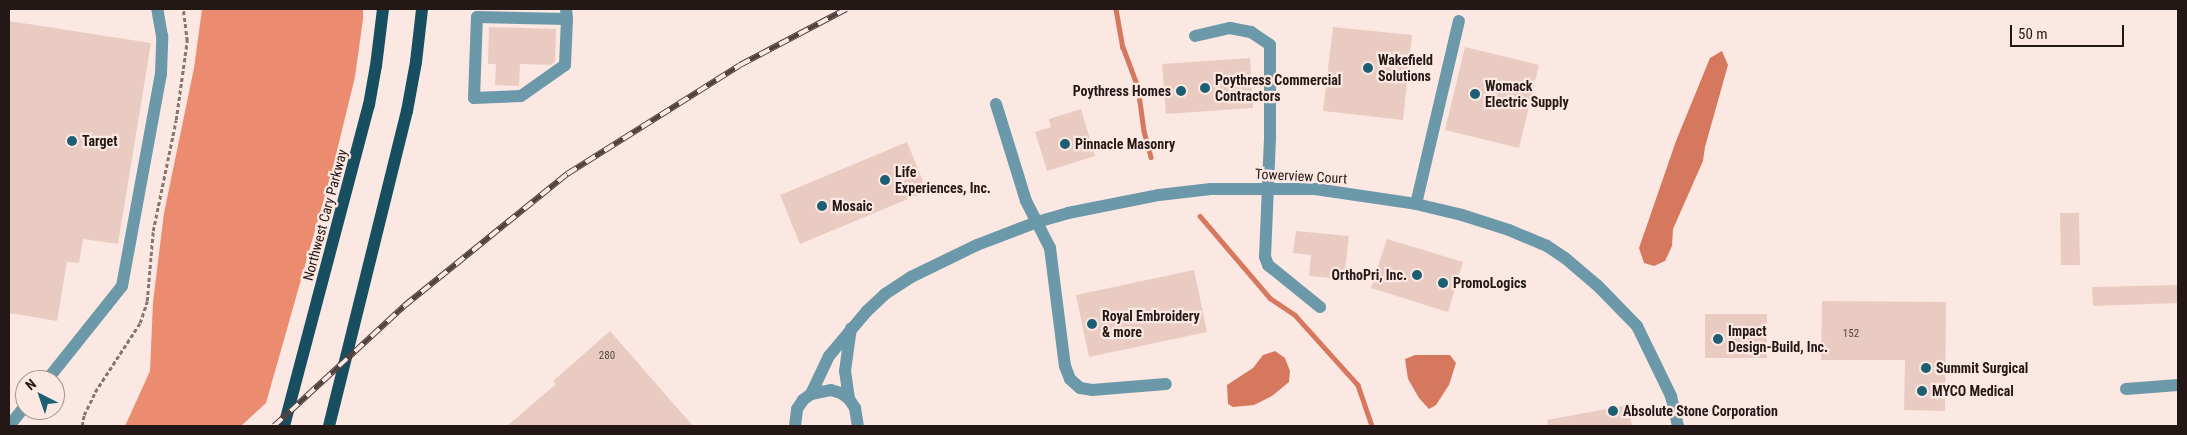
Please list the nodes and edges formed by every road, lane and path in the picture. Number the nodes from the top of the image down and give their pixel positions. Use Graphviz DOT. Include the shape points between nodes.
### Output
graph roads {
  1 [pos="157,9"];
  2 [pos="183,9"];
  3 [pos="383,9"];
  4 [pos="422,9"];
  5 [pos="567,14"];
  6 [pos="1459,21"];
  7 [pos="1195,36"];
  8 [pos="996,104"];
  9 [pos="1267,187"];
  10 [pos="1416,204"];
  11 [pos="1037,222"];
  12 [pos="1320,307"];
  13 [pos="851,328"];
  14 [pos="55,370"];
  15 [pos="1166,384"];
  16 [pos="2178,385"];
  17 [pos="2126,389"];
  18 [pos="811,394"];
  19 [pos="849,399"];
  20 [pos="82,426"];
  21 [pos="284,426"];
  22 [pos="329,426"];
  23 [pos="795,426"];
  24 [pos="858,426"];
  25 [pos="1678,426"];
  1 -- 14 [label="street" via="162,36 161,74 122,286"];
  2 -- 20 [label="path" via="187,41 176,120 152,231 147,301 135,331 95,392"];
  3 -- 21 [label="main road, Northwest Cary Parkway" via="369,105"];
  4 -- 22 [label="main road" via="412,85"];
  5 -- 5 [label="street" via="477,18 474,98 521,96 565,65"];
  6 -- 10 [label="street"];
  7 -- 9 [label="street" via="1230,28 1251,32 1270,45"];
  8 -- 11 [label="street" via="1026,201"];
  9 -- 10 [label="street, Towerview Court" via="1315,189"];
  9 -- 11 [label="street, Towerview Court" via="1159,195 1102,205"];
  9 -- 12 [label="street" via="1265,256 1268,265"];
  10 -- 25 [label="street, Towerview Court" via="1508,230 1547,246 1583,271 1637,326 1671,396"];
  11 -- 13 [label="street, Towerview Court" via="977,245 911,277 885,294"];
  11 -- 15 [label="street" via="1050,248 1065,366 1070,380 1080,388 1092,390"];
  13 -- 18 [label="street, Towerview Court" via="829,356"];
  13 -- 19 [label="street" via="845,371"];
  16 -- 17 [label="street"];
  18 -- 19 [label="street" via="831,390"];
  18 -- 23 [label="street, Towerview Court" via="797,409"];
  19 -- 24 [label="street" via="855,408"];
}
